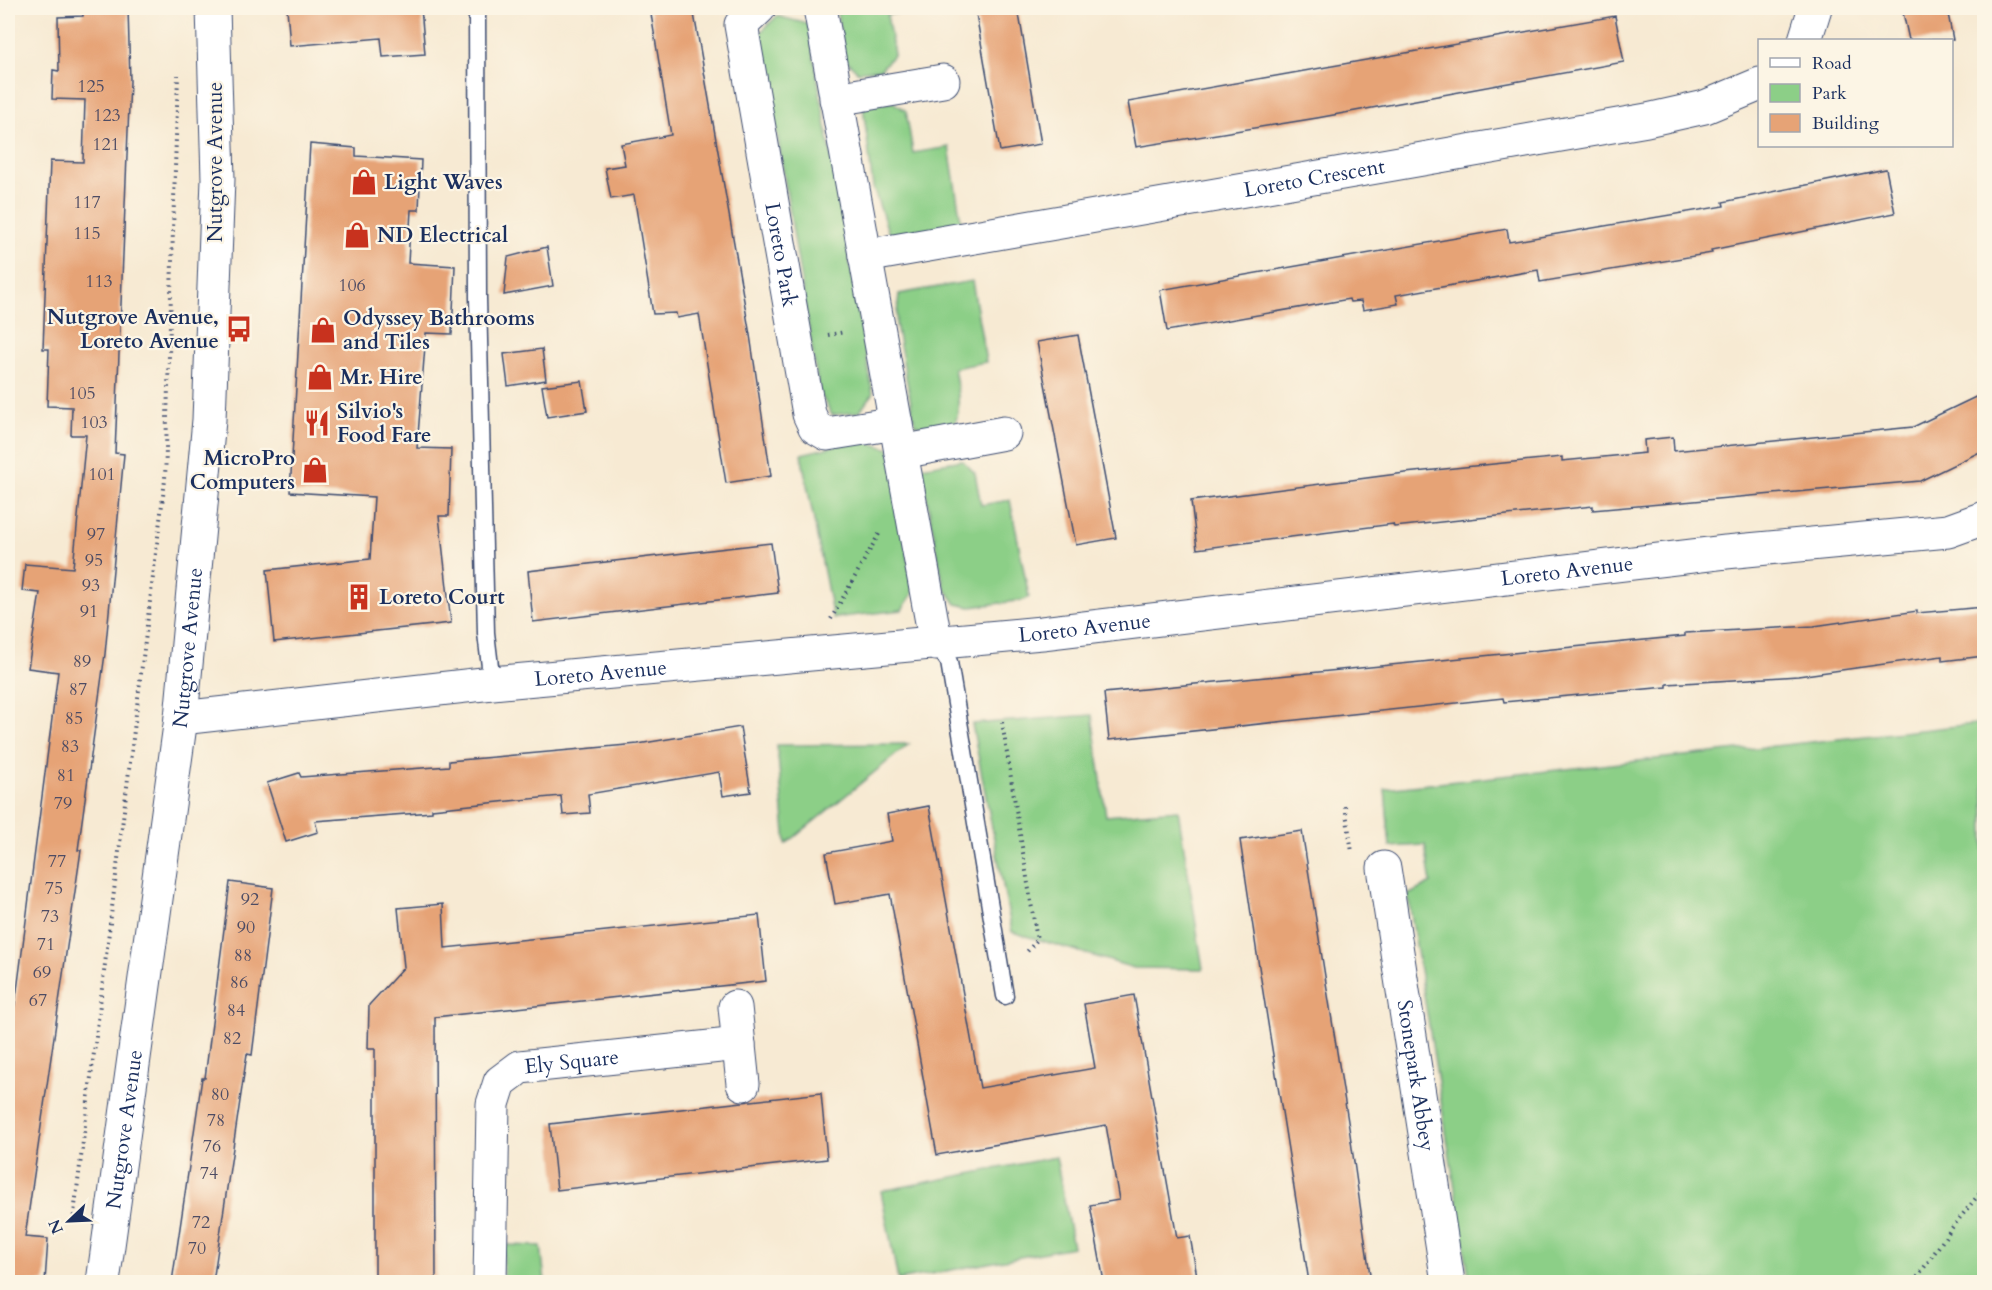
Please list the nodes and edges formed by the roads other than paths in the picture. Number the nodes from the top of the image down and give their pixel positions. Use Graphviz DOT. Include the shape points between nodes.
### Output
graph roads {
  1 [pos="213,8"];
  2 [pos="477,8"];
  3 [pos="759,8"];
  4 [pos="820,8"];
  5 [pos="1815,8"];
  6 [pos="1805,39"];
  7 [pos="943,81"];
  8 [pos="1758,85"];
  9 [pos="836,99"];
  10 [pos="865,256"];
  11 [pos="1004,433"];
  12 [pos="898,438"];
  13 [pos="1984,518"];
  14 [pos="936,644"];
  15 [pos="492,683"];
  16 [pos="182,718"];
  17 [pos="1384,868"];
  18 [pos="1004,989"];
  19 [pos="735,1007"];
  20 [pos="739,1044"];
  21 [pos="743,1084"];
  22 [pos="103,1282"];
  23 [pos="490,1282"];
  24 [pos="1448,1282"];
  1 -- 16 [label="street, Nutgrove Avenue" via="218,179 209,420"];
  2 -- 15 [label="lane" via="478,298 486,633"];
  3 -- 12 [label="street, Loreto Park" via="741,25 809,414 815,427 827,434"];
  4 -- 9 [label="street"];
  5 -- 6 [label="street"];
  7 -- 9 [label="street"];
  8 -- 10 [label="street, Loreto Crescent" via="1705,107 1647,120"];
  9 -- 10 [label="street"];
  10 -- 12 [label="street"];
  11 -- 12 [label="street, Loreto Park"];
  12 -- 14 [label="street"];
  13 -- 14 [label="street, Loreto Avenue" via="1948,531 1726,552"];
  14 -- 15 [label="street, Loreto Avenue"];
  14 -- 18 [label="lane" via="949,662"];
  15 -- 16 [label="street, Loreto Avenue"];
  16 -- 22 [label="street, Nutgrove Avenue"];
  17 -- 24 [label="street, Stonepark Abbey"];
  19 -- 20 [label="street"];
  20 -- 21 [label="street"];
  20 -- 23 [label="street, Ely Square" via="520,1067 500,1082 493,1104"];
}
